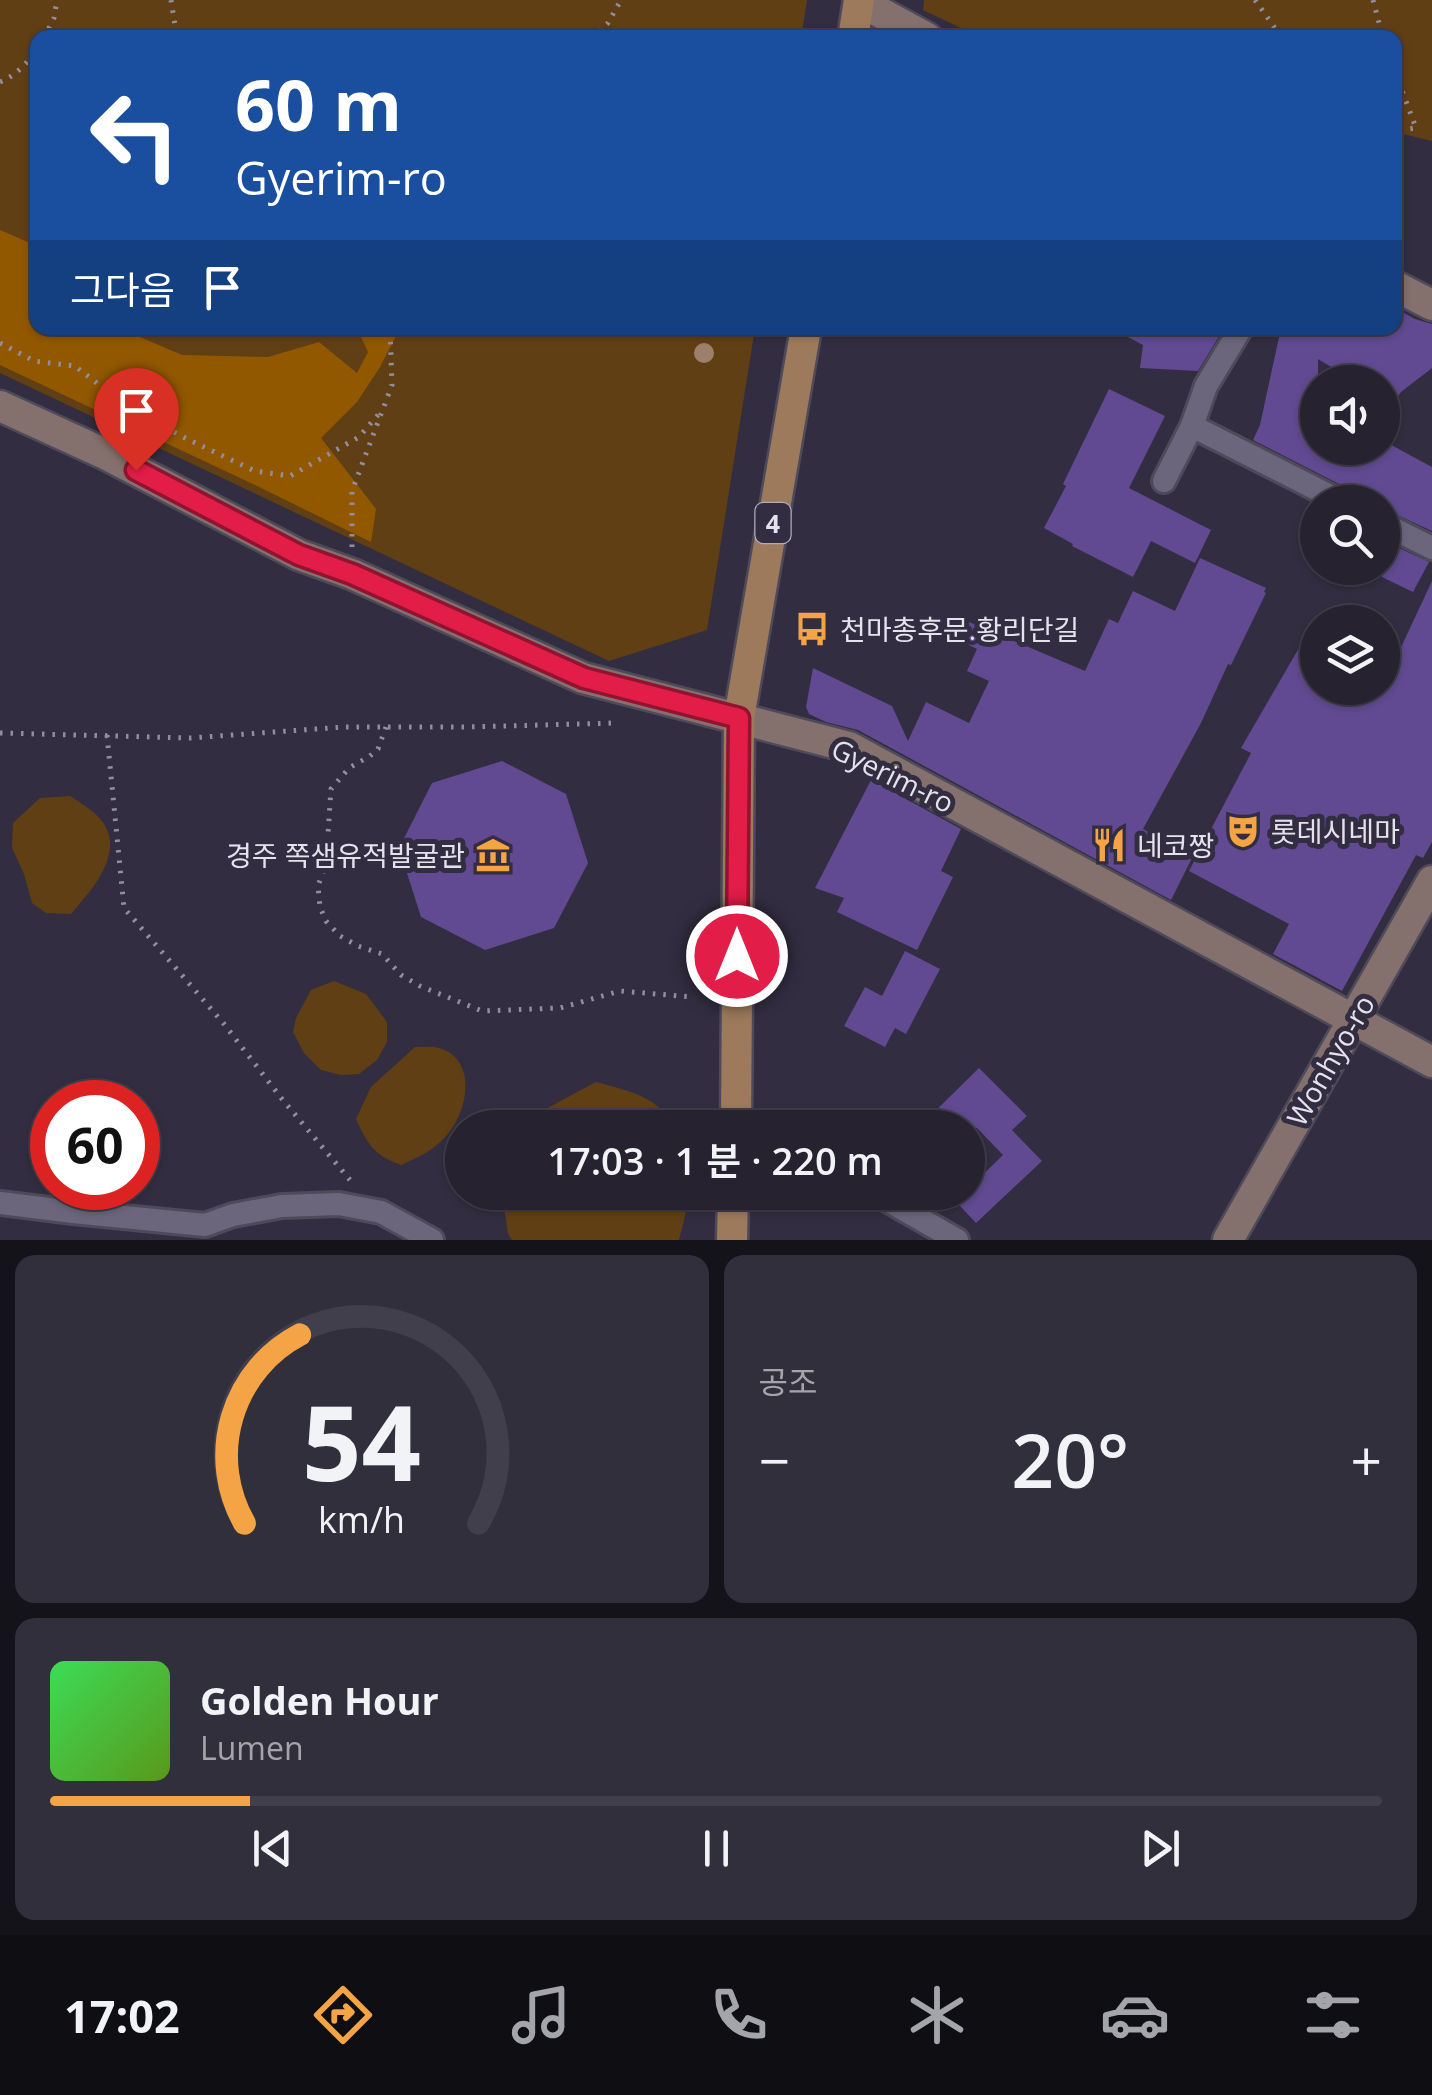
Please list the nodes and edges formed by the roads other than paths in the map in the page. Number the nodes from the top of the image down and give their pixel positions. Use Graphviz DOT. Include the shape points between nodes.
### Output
graph roads {
  1 [pos="859,0"];
  2 [pos="854,30"];
  3 [pos="913,30"];
  4 [pos="1402,290"];
  5 [pos="1432,305"];
  6 [pos="805,335"];
  7 [pos="1237,335"];
  8 [pos="0,406"];
  9 [pos="1192,426"];
  10 [pos="1164,481"];
  11 [pos="1308,485"];
  12 [pos="1400,532"];
  13 [pos="1432,548"];
  14 [pos="739,718"];
  15 [pos="1432,881"];
  16 [pos="1353,1020"];
  17 [pos="1432,1062"];
  18 [pos="743,1110"];
  19 [pos="0,1203"];
  20 [pos="733,1210"];
  21 [pos="904,1210"];
  22 [pos="432,1240"];
  23 [pos="732,1240"];
  24 [pos="957,1240"];
  25 [pos="1228,1240"];
  1 -- 2 [label="main road"];
  1 -- 3 [label="street"];
  4 -- 5 [label="street"];
  6 -- 14 [label="main road, 4"];
  7 -- 9 [label="street" via="1206,386"];
  8 -- 14 [label="street, Gyerim-ro" via="299,555 584,678"];
  9 -- 10 [label="street"];
  9 -- 11 [label="street"];
  12 -- 13 [label="street"];
  14 -- 16 [label="street, Gyerim-ro" via="848,748"];
  14 -- 18 [label="main road, 4"];
  15 -- 16 [label="street, Wonhyo-ro"];
  16 -- 17 [label="street, Gyerim-ro"];
  16 -- 25 [label="street, Wonhyo-ro"];
  19 -- 22 [label="street" via="205,1225 282,1206 339,1204 375,1211"];
  20 -- 23 [label="main road"];
  21 -- 24 [label="street"];
}
